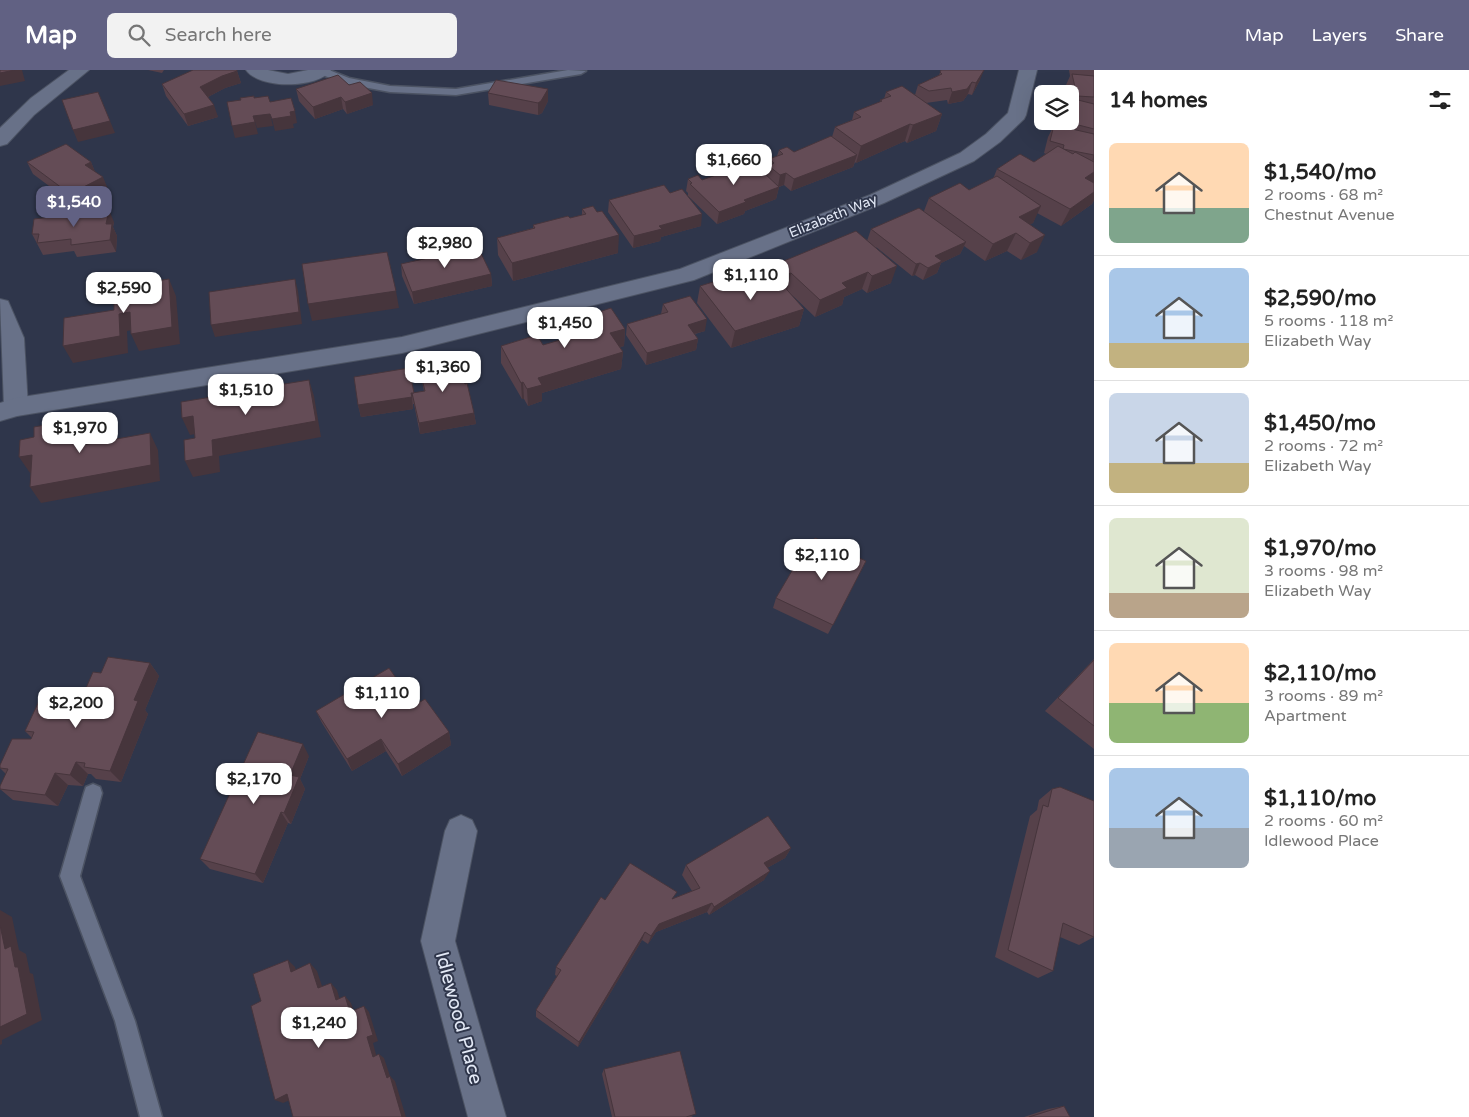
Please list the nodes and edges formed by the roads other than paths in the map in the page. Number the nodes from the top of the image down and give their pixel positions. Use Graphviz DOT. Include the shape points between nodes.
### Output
graph roads {
  1 [pos="80,70"];
  2 [pos="255,70"];
  3 [pos="322,70"];
  4 [pos="1028,70"];
  5 [pos="581,71"];
  6 [pos="0,140"];
  7 [pos="0,306"];
  8 [pos="8,410"];
  9 [pos="93,792"];
  10 [pos="461,831"];
  11 [pos="151,1117"];
  12 [pos="486,1117"];
  1 -- 6 [label="street" via="38,101 12,124"];
  2 -- 3 [label="street" via="275,78 300,79"];
  3 -- 5 [label="lane" via="346,81 390,89 456,92"];
  4 -- 8 [label="street, Elizabeth Way" via="1017,115 967,157 877,198 686,274 402,345"];
  7 -- 8 [label="street" via="13,338"];
  9 -- 11 [label="lane" via="70,876 125,1021"];
  10 -- 12 [label="street, Idlewood Place" via="438,941"];
}
